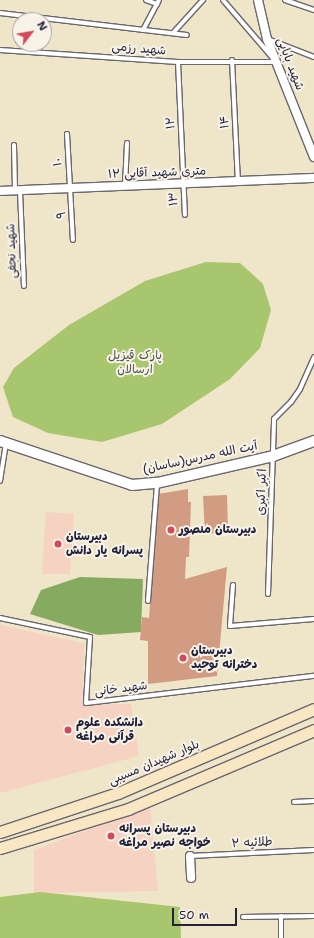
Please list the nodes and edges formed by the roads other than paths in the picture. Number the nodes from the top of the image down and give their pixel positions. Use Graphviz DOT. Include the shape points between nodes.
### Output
graph roads {
  1 [pos="146,0"];
  2 [pos="203,0"];
  3 [pos="223,0"];
  4 [pos="258,0"];
  5 [pos="285,0"];
  6 [pos="158,2"];
  7 [pos="314,10"];
  8 [pos="0,13"];
  9 [pos="144,30"];
  10 [pos="173,33"];
  11 [pos="187,35"];
  12 [pos="267,39"];
  13 [pos="0,50"];
  14 [pos="314,57"];
  15 [pos="232,60"];
  16 [pos="178,62"];
  17 [pos="276,62"];
  18 [pos="67,134"];
  19 [pos="127,143"];
  20 [pos="14,145"];
  21 [pos="314,157"];
  22 [pos="314,178"];
  23 [pos="238,182"];
  24 [pos="184,184"];
  25 [pos="125,186"];
  26 [pos="70,188"];
  27 [pos="17,190"];
  28 [pos="0,191"];
  29 [pos="185,215"];
  30 [pos="73,240"];
  31 [pos="24,286"];
  32 [pos="314,356"];
  33 [pos="314,441"];
  34 [pos="3,442"];
  35 [pos="273,456"];
  36 [pos="0,481"];
  37 [pos="157,483"];
  38 [pos="233,585"];
  39 [pos="268,594"];
  40 [pos="148,601"];
  41 [pos="0,618"];
  42 [pos="314,619"];
  43 [pos="314,676"];
  44 [pos="314,709"];
  45 [pos="314,730"];
  46 [pos="314,801"];
  47 [pos="294,802"];
  48 [pos="0,832"];
  49 [pos="0,848"];
  50 [pos="314,850"];
  51 [pos="190,856"];
  52 [pos="190,878"];
  53 [pos="282,916"];
  54 [pos="314,916"];
  55 [pos="243,917"];
  56 [pos="281,938"];
  1 -- 6 [label="lane"];
  2 -- 10 [label="lane"];
  3 -- 17 [label="lane"];
  4 -- 12 [label="street, شهید بابایی"];
  5 -- 7 [label="lane"];
  6 -- 9 [label="lane"];
  8 -- 9 [label="lane"];
  9 -- 10 [label="lane"];
  10 -- 11 [label="lane"];
  12 -- 14 [label="lane"];
  12 -- 17 [label="street, شهید بابایی"];
  13 -- 16 [label="lane, شهید رزمی"];
  15 -- 16 [label="lane, شهید رزمی"];
  15 -- 17 [label="lane, شهید رزمی"];
  15 -- 23 [label="lane, ۱۴"];
  16 -- 24 [label="lane, ۱۲"];
  17 -- 21 [label="street, شهید بابایی"];
  18 -- 26 [label="lane, ۱۰"];
  19 -- 25 [label="lane"];
  20 -- 27 [label="lane, شهید نجفی"];
  22 -- 23 [label="street, ۱۲ متری شهید آقایی"];
  23 -- 24 [label="street, ۱۲ متری شهید آقایی"];
  24 -- 25 [label="street, ۱۲ متری شهید آقایی"];
  24 -- 29 [label="lane, ۱۳"];
  25 -- 26 [label="street, ۱۲ متری شهید آقایی"];
  26 -- 27 [label="street, ۱۲ متری شهید آقایی"];
  26 -- 30 [label="lane, ۹"];
  27 -- 28 [label="street, ۱۲ متری شهید آقایی"];
  27 -- 31 [label="lane, شهید نجفی"];
  32 -- 35 [label="lane, اکبر اکبری" via="300,389 274,419"];
  33 -- 35 [label="street, آیت الله مدرس(ساسان)"];
  34 -- 36 [label="lane"];
  34 -- 37 [label="street, آیت الله مدرس(ساسان)" via="132,485"];
  35 -- 37 [label="street, آیت الله مدرس(ساسان)"];
  35 -- 39 [label="lane, اکبر اکبری"];
  37 -- 40 [label="lane"];
  38 -- 42 [label="lane" via="230,626"];
  41 -- 43 [label="lane, شهید خانی" via="90,637 86,703"];
  44 -- 48 [label="main road, بلوار شهیدان مسیبی" via="118,793"];
  45 -- 49 [label="main road" via="128,809"];
  46 -- 47 [label="lane"];
  50 -- 51 [label="lane, طلائیه ۲"];
  51 -- 52 [label="street"];
  53 -- 54 [label="lane"];
  53 -- 55 [label="lane"];
  53 -- 56 [label="lane"];
}
